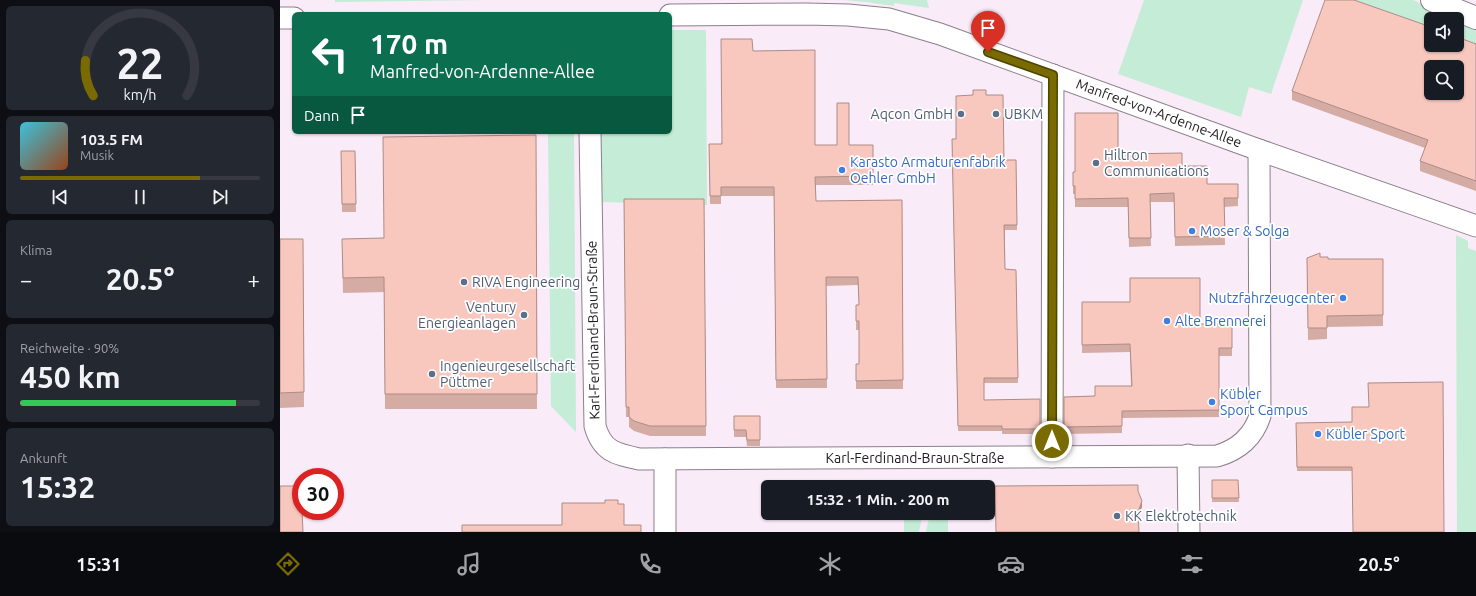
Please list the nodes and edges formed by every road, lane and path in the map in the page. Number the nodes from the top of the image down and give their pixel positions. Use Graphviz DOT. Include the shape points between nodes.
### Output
graph roads {
  1 [pos="1432,0"];
  2 [pos="672,16"];
  3 [pos="280,18"];
  4 [pos="292,18"];
  5 [pos="1476,18"];
  6 [pos="1053,75"];
  7 [pos="590,134"];
  8 [pos="1260,150"];
  9 [pos="1476,226"];
  10 [pos="1188,455"];
  11 [pos="1052,457"];
  12 [pos="664,459"];
  13 [pos="665,532"];
  14 [pos="1188,532"];
  1 -- 5 [label="main road"];
  2 -- 6 [label="street, Manfred-von-Ardenne-Allee" via="806,14 889,19 940,34"];
  3 -- 4 [label="street"];
  6 -- 8 [label="street, Manfred-von-Ardenne-Allee"];
  6 -- 11 [label="street"];
  7 -- 12 [label="street, Karl-Ferdinand-Braun-Straße" via="595,426 604,445 617,454 639,459"];
  8 -- 9 [label="street, Manfred-von-Ardenne-Allee"];
  8 -- 10 [label="street, Karl-Ferdinand-Braun-Straße" via="1260,416 1250,436 1228,452 1217,456"];
  10 -- 11 [label="street, Karl-Ferdinand-Braun-Straße"];
  10 -- 14 [label="street"];
  11 -- 12 [label="street, Karl-Ferdinand-Braun-Straße"];
  12 -- 13 [label="street"];
}
